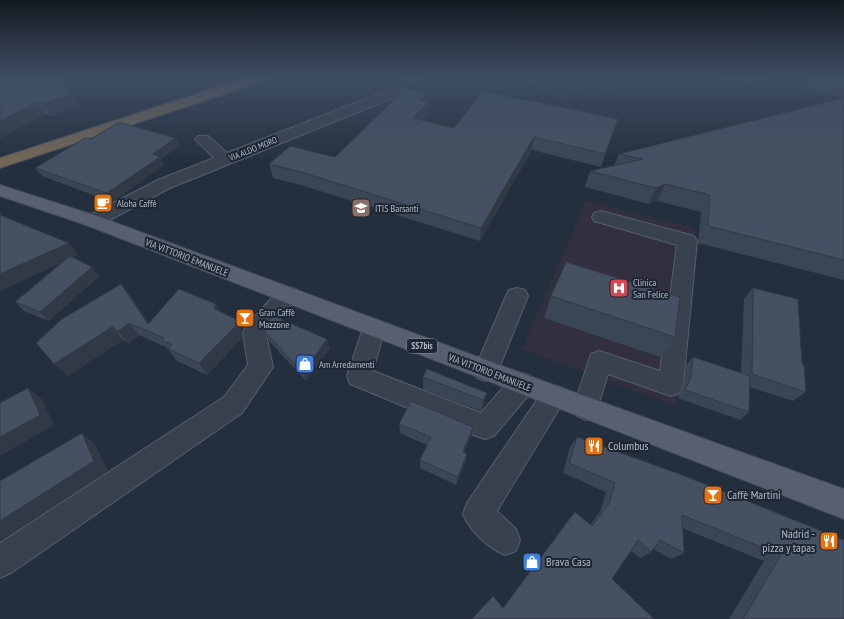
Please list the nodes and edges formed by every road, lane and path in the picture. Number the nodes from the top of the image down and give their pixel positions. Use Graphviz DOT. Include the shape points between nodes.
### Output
graph roads {
  1 [pos="156,106"];
  2 [pos="160,106"];
  3 [pos="361,106"];
  4 [pos="142,111"];
  5 [pos="203,139"];
  6 [pos="0,150"];
  7 [pos="225,160"];
  8 [pos="0,163"];
  9 [pos="0,190"];
  10 [pos="601,217"];
  11 [pos="93,221"];
  12 [pos="288,295"];
  13 [pos="517,296"];
  14 [pos="374,328"];
  15 [pos="486,371"];
  16 [pos="522,384"];
  17 [pos="554,396"];
  18 [pos="586,408"];
  19 [pos="844,504"];
  20 [pos="505,540"];
  21 [pos="0,562"];
  1 -- 4 [label="highway"];
  2 -- 4 [label="highway"];
  3 -- 7 [label="street, VIA ALDO MORO"];
  4 -- 6 [label="highway"];
  4 -- 8 [label="highway"];
  5 -- 7 [label="street"];
  7 -- 11 [label="street, VIA ALDO MORO" via="164,184"];
  9 -- 11 [label="main road, VIA VITTORIO EMANUELE / SS7bis"];
  10 -- 18 [label="street" via="687,241 671,385 599,361"];
  11 -- 12 [label="main road, VIA VITTORIO EMANUELE / SS7bis"];
  12 -- 14 [label="main road, VIA VITTORIO EMANUELE / SS7bis"];
  12 -- 21 [label="street" via="254,333 261,367 233,405"];
  13 -- 15 [label="street"];
  14 -- 15 [label="main road, VIA VITTORIO EMANUELE / SS7bis"];
  14 -- 16 [label="street" via="359,376 485,427"];
  15 -- 16 [label="main road, VIA VITTORIO EMANUELE / SS7bis"];
  16 -- 17 [label="main road, VIA VITTORIO EMANUELE / SS7bis"];
  17 -- 18 [label="main road, VIA VITTORIO EMANUELE / SS7bis"];
  17 -- 20 [label="street" via="478,514"];
  18 -- 19 [label="main road, VIA VITTORIO EMANUELE / SS7bis"];
}
